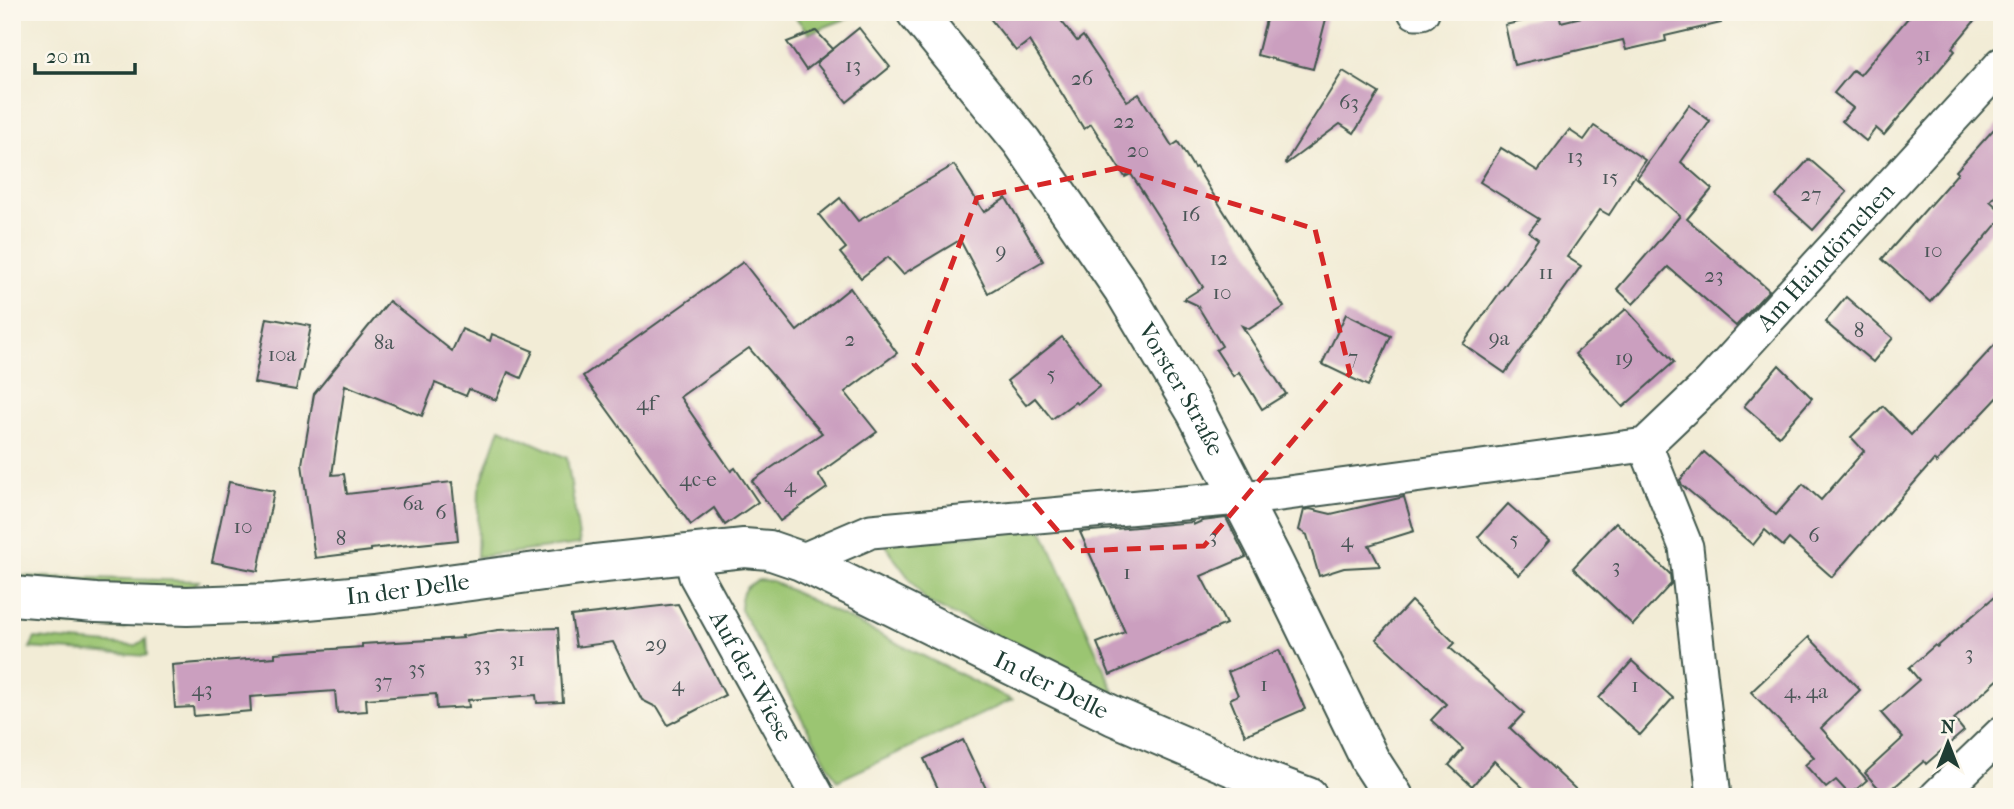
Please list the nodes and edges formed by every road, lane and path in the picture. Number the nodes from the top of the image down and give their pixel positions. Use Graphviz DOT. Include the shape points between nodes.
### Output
graph roads {
  1 [pos="916,12"];
  2 [pos="1415,12"];
  3 [pos="1422,12"];
  4 [pos="2002,64"];
  5 [pos="1644,445"];
  6 [pos="1241,498"];
  7 [pos="690,553"];
  8 [pos="801,561"];
  9 [pos="12,596"];
  10 [pos="2002,733"];
  11 [pos="818,797"];
  12 [pos="1308,797"];
  13 [pos="1394,797"];
  14 [pos="1714,797"];
  15 [pos="1936,797"];
  1 -- 6 [label="street, Vorster Straße" via="1022,142 1123,289"];
  2 -- 3 [label="street"];
  4 -- 5 [label="street, Am Haindörnchen" via="1709,384"];
  5 -- 6 [label="street"];
  5 -- 14 [label="street" via="1686,547"];
  6 -- 8 [label="street" via="871,531"];
  6 -- 13 [label="street, Vorster Straße" via="1370,760"];
  7 -- 8 [label="street, In der Delle" via="744,548 769,550"];
  7 -- 9 [label="street, In der Delle" via="274,603 187,606"];
  7 -- 11 [label="street, Auf der Wiese" via="696,576"];
  8 -- 12 [label="street, In der Delle" via="1114,716"];
  10 -- 15 [label="street"];
}
